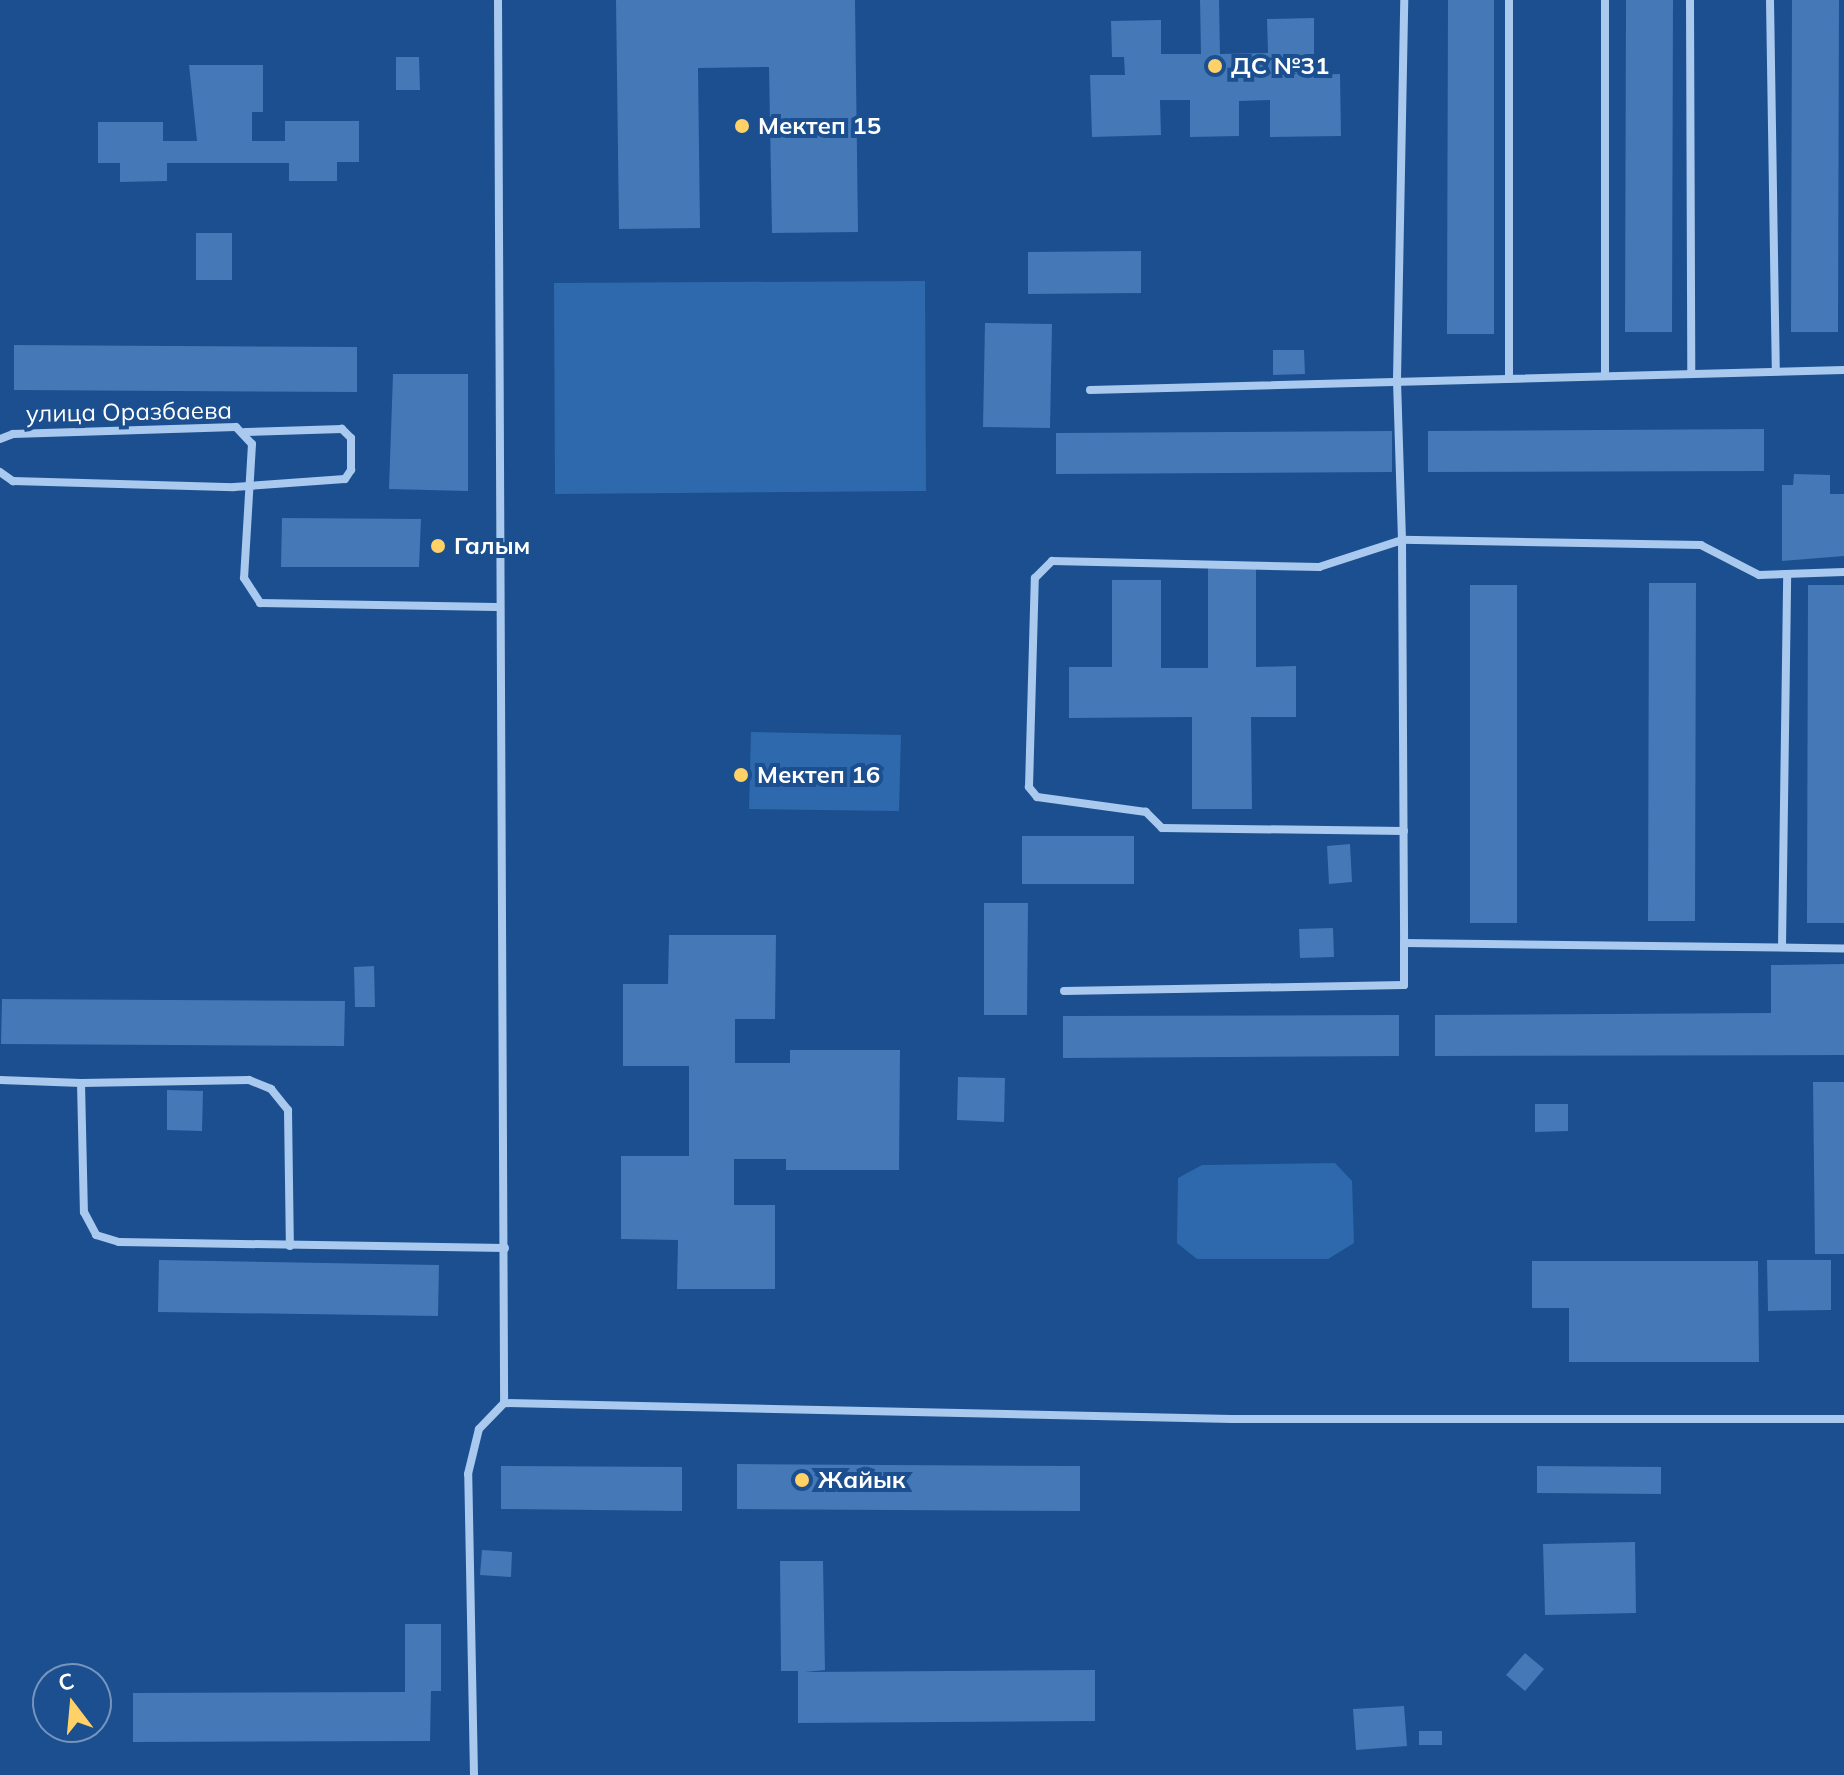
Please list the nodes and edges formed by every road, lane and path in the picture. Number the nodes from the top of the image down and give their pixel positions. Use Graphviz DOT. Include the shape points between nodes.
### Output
graph roads {
  1 [pos="498,0"];
  2 [pos="1404,0"];
  3 [pos="1509,0"];
  4 [pos="1605,0"];
  5 [pos="1690,0"];
  6 [pos="1770,0"];
  7 [pos="1844,370"];
  8 [pos="1776,371"];
  9 [pos="1691,373"];
  10 [pos="1605,375"];
  11 [pos="1509,377"];
  12 [pos="1397,379"];
  13 [pos="1090,390"];
  14 [pos="245,432"];
  15 [pos="0,439"];
  16 [pos="0,472"];
  17 [pos="252,484"];
  18 [pos="1402,540"];
  19 [pos="1844,572"];
  20 [pos="1787,576"];
  21 [pos="496,607"];
  22 [pos="1404,831"];
  23 [pos="1404,943"];
  24 [pos="1782,947"];
  25 [pos="1844,948"];
  26 [pos="1064,991"];
  27 [pos="0,1080"];
  28 [pos="81,1083"];
  29 [pos="290,1246"];
  30 [pos="505,1248"];
  31 [pos="504,1403"];
  32 [pos="1844,1419"];
  33 [pos="474,1775"];
  1 -- 21 [label="street"];
  2 -- 12 [label="street"];
  3 -- 11 [label="street"];
  4 -- 10 [label="street"];
  5 -- 9 [label="street"];
  6 -- 8 [label="street"];
  7 -- 8 [label="street"];
  8 -- 9 [label="street"];
  9 -- 10 [label="street"];
  10 -- 11 [label="street"];
  11 -- 12 [label="street"];
  12 -- 13 [label="street"];
  12 -- 18 [label="street"];
  14 -- 15 [label="street, улица Оразбаева" via="156,429"];
  14 -- 17 [label="street, улица Оразбаева" via="252,444"];
  14 -- 17 [label="street" via="342,429 351,438 351,470 345,479"];
  16 -- 17 [label="street" via="13,481"];
  17 -- 21 [label="street" via="244,578 260,603"];
  18 -- 20 [label="street" via="1701,545 1738,567"];
  18 -- 22 [label="street"];
  18 -- 22 [label="street" via="1319,567 1052,561 1035,578 1029,787 1037,797 1146,812 1162,828"];
  19 -- 20 [label="street"];
  20 -- 24 [label="street"];
  21 -- 30 [label="street"];
  22 -- 23 [label="street"];
  23 -- 24 [label="street"];
  23 -- 26 [label="street" via="1404,985"];
  24 -- 25 [label="street"];
  27 -- 28 [label="street"];
  28 -- 29 [label="street" via="84,1212 96,1235 119,1242"];
  28 -- 29 [label="street" via="249,1080 271,1089 288,1110"];
  29 -- 30 [label="street"];
  30 -- 31 [label="street"];
  31 -- 32 [label="street" via="1232,1419"];
  31 -- 33 [label="street" via="479,1429 468,1474"];
}
